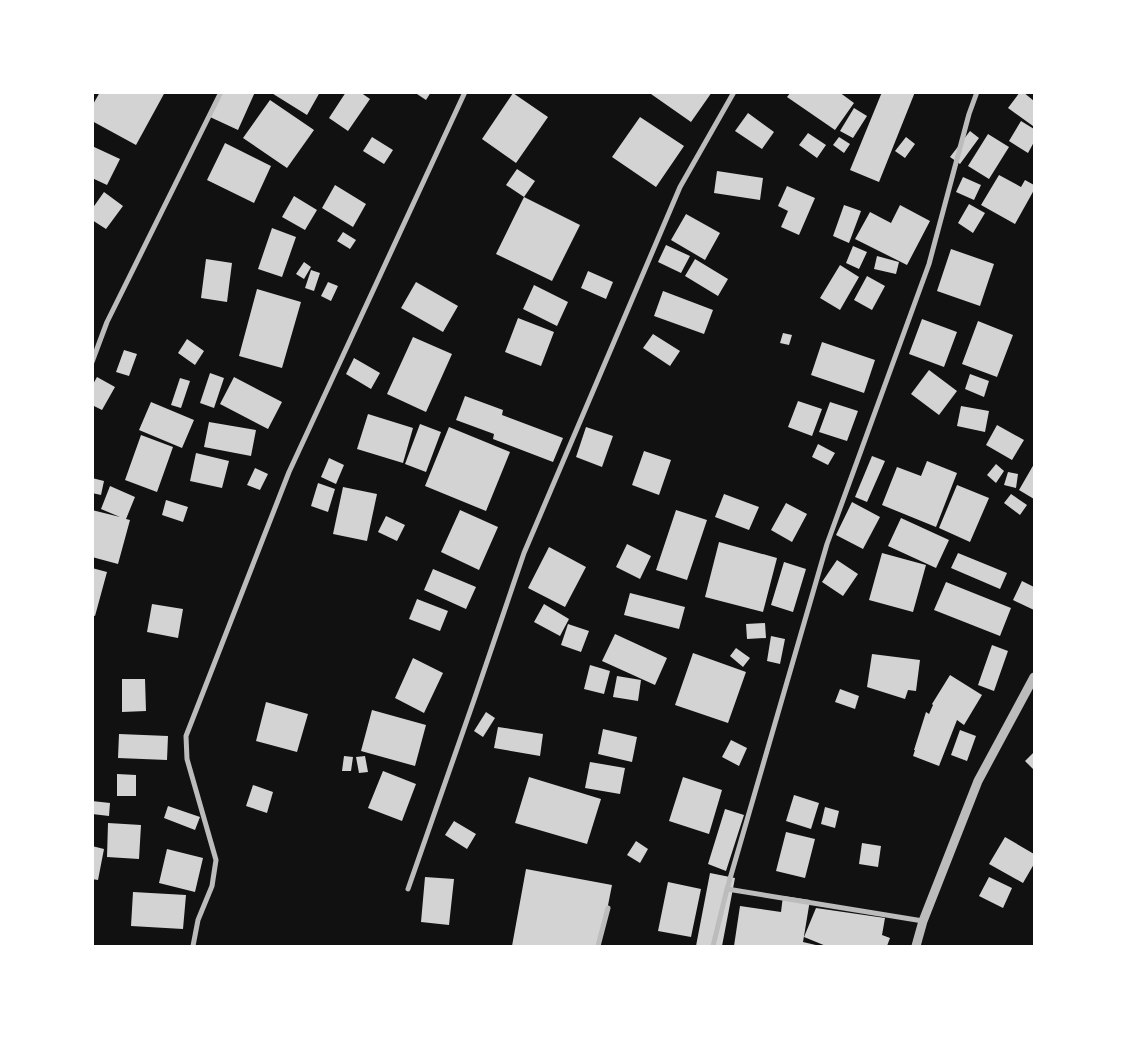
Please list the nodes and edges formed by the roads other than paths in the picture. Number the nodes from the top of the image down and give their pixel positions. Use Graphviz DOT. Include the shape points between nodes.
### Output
graph roads {
  1 [pos="220,92"];
  2 [pos="465,92"];
  3 [pos="734,92"];
  4 [pos="977,92"];
  5 [pos="92,362"];
  6 [pos="1034,677"];
  7 [pos="408,889"];
  8 [pos="727,889"];
  9 [pos="608,908"];
  10 [pos="923,922"];
  11 [pos="193,946"];
  12 [pos="598,946"];
  13 [pos="713,946"];
  14 [pos="916,946"];
  1 -- 5 [label="street" via="107,322"];
  2 -- 11 [label="street" via="289,472 186,736 187,759 216,860 212,886 198,920"];
  3 -- 7 [label="street" via="680,187 524,553"];
  4 -- 8 [label="street" via="929,264 827,544"];
  6 -- 10 [label="street" via="978,781"];
  8 -- 10 [label="street"];
  8 -- 13 [label="street"];
  9 -- 12 [label="street"];
  10 -- 14 [label="street"];
}
